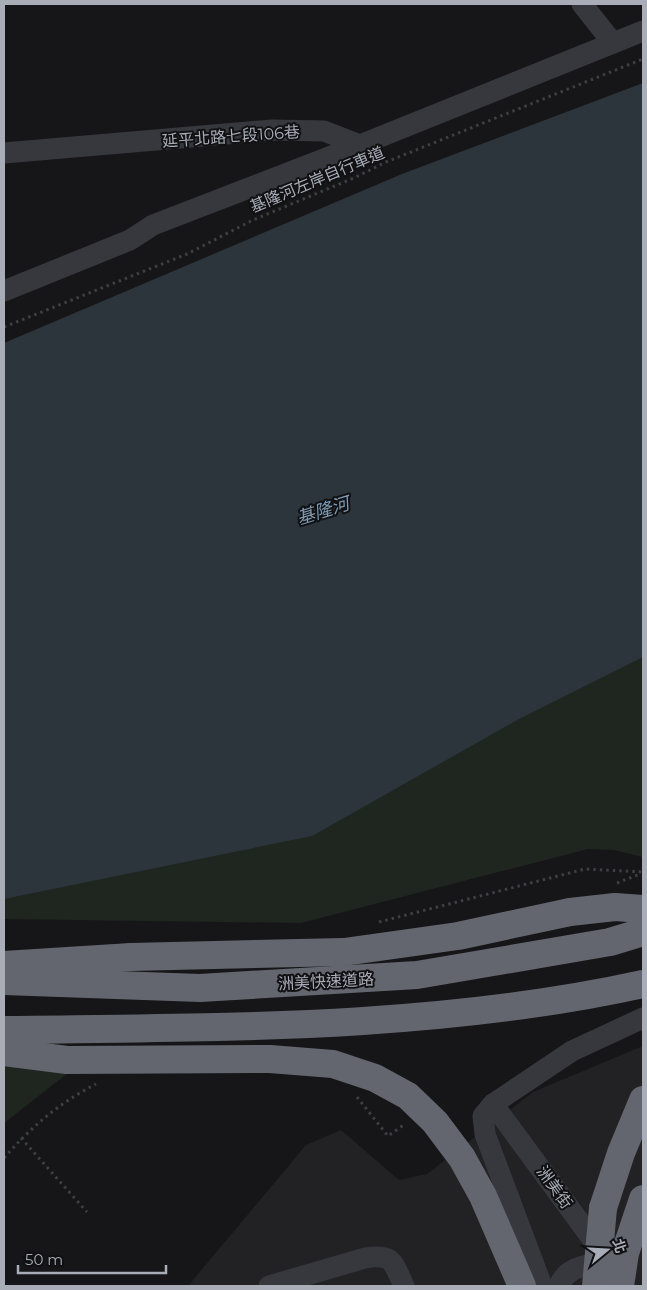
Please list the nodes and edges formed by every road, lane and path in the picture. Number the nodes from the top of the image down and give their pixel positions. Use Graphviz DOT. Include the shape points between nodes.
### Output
graph roads {
  1 [pos="582,4"];
  2 [pos="643,31"];
  3 [pos="613,43"];
  4 [pos="643,59"];
  5 [pos="360,145"];
  6 [pos="4,153"];
  7 [pos="4,291"];
  8 [pos="4,327"];
  9 [pos="643,908"];
  10 [pos="643,932"];
  11 [pos="4,965"];
  12 [pos="4,981"];
  13 [pos="643,984"];
  14 [pos="643,1018"];
  15 [pos="4,1030"];
  16 [pos="4,1052"];
  17 [pos="351,1090"];
  18 [pos="643,1100"];
  19 [pos="494,1104"];
  20 [pos="403,1124"];
  21 [pos="21,1138"];
  22 [pos="643,1198"];
  23 [pos="87,1212"];
  24 [pos="614,1283"];
  25 [pos="269,1286"];
  26 [pos="404,1286"];
  27 [pos="522,1286"];
  28 [pos="542,1286"];
  29 [pos="559,1286"];
  1 -- 3 [label="street"];
  2 -- 3 [label="street"];
  3 -- 5 [label="street"];
  4 -- 8 [label="path, 基隆河左岸自行車道" via="386,162 267,213 187,254"];
  5 -- 6 [label="street, 延平北路七段106巷" via="324,131 272,130"];
  5 -- 7 [label="street" via="153,225 130,240"];
  9 -- 11 [label="highway, bridge" via="615,907 570,912 458,936 344,952 131,957"];
  10 -- 12 [label="highway, 洲美快速道路, bridge" via="610,942 417,975 200,988"];
  13 -- 15 [label="highway, bridge" via="458,1014 345,1023"];
  14 -- 19 [label="street" via="572,1051"];
  16 -- 27 [label="highway, bridge" via="67,1060 288,1060 332,1064 375,1078 408,1096 436,1122 462,1158 483,1196"];
  17 -- 20 [label="path" via="388,1136"];
  18 -- 24 [label="highway, bridge" via="603,1208"];
  19 -- 24 [label="street, 洲美街"];
  19 -- 28 [label="street" via="483,1116 485,1134"];
  21 -- 23 [label="path"];
  22 -- 24 [label="highway, bridge"];
  24 -- 29 [label="street" via="602,1264 586,1264 571,1271"];
  25 -- 26 [label="street" via="381,1255 392,1261"];
}
